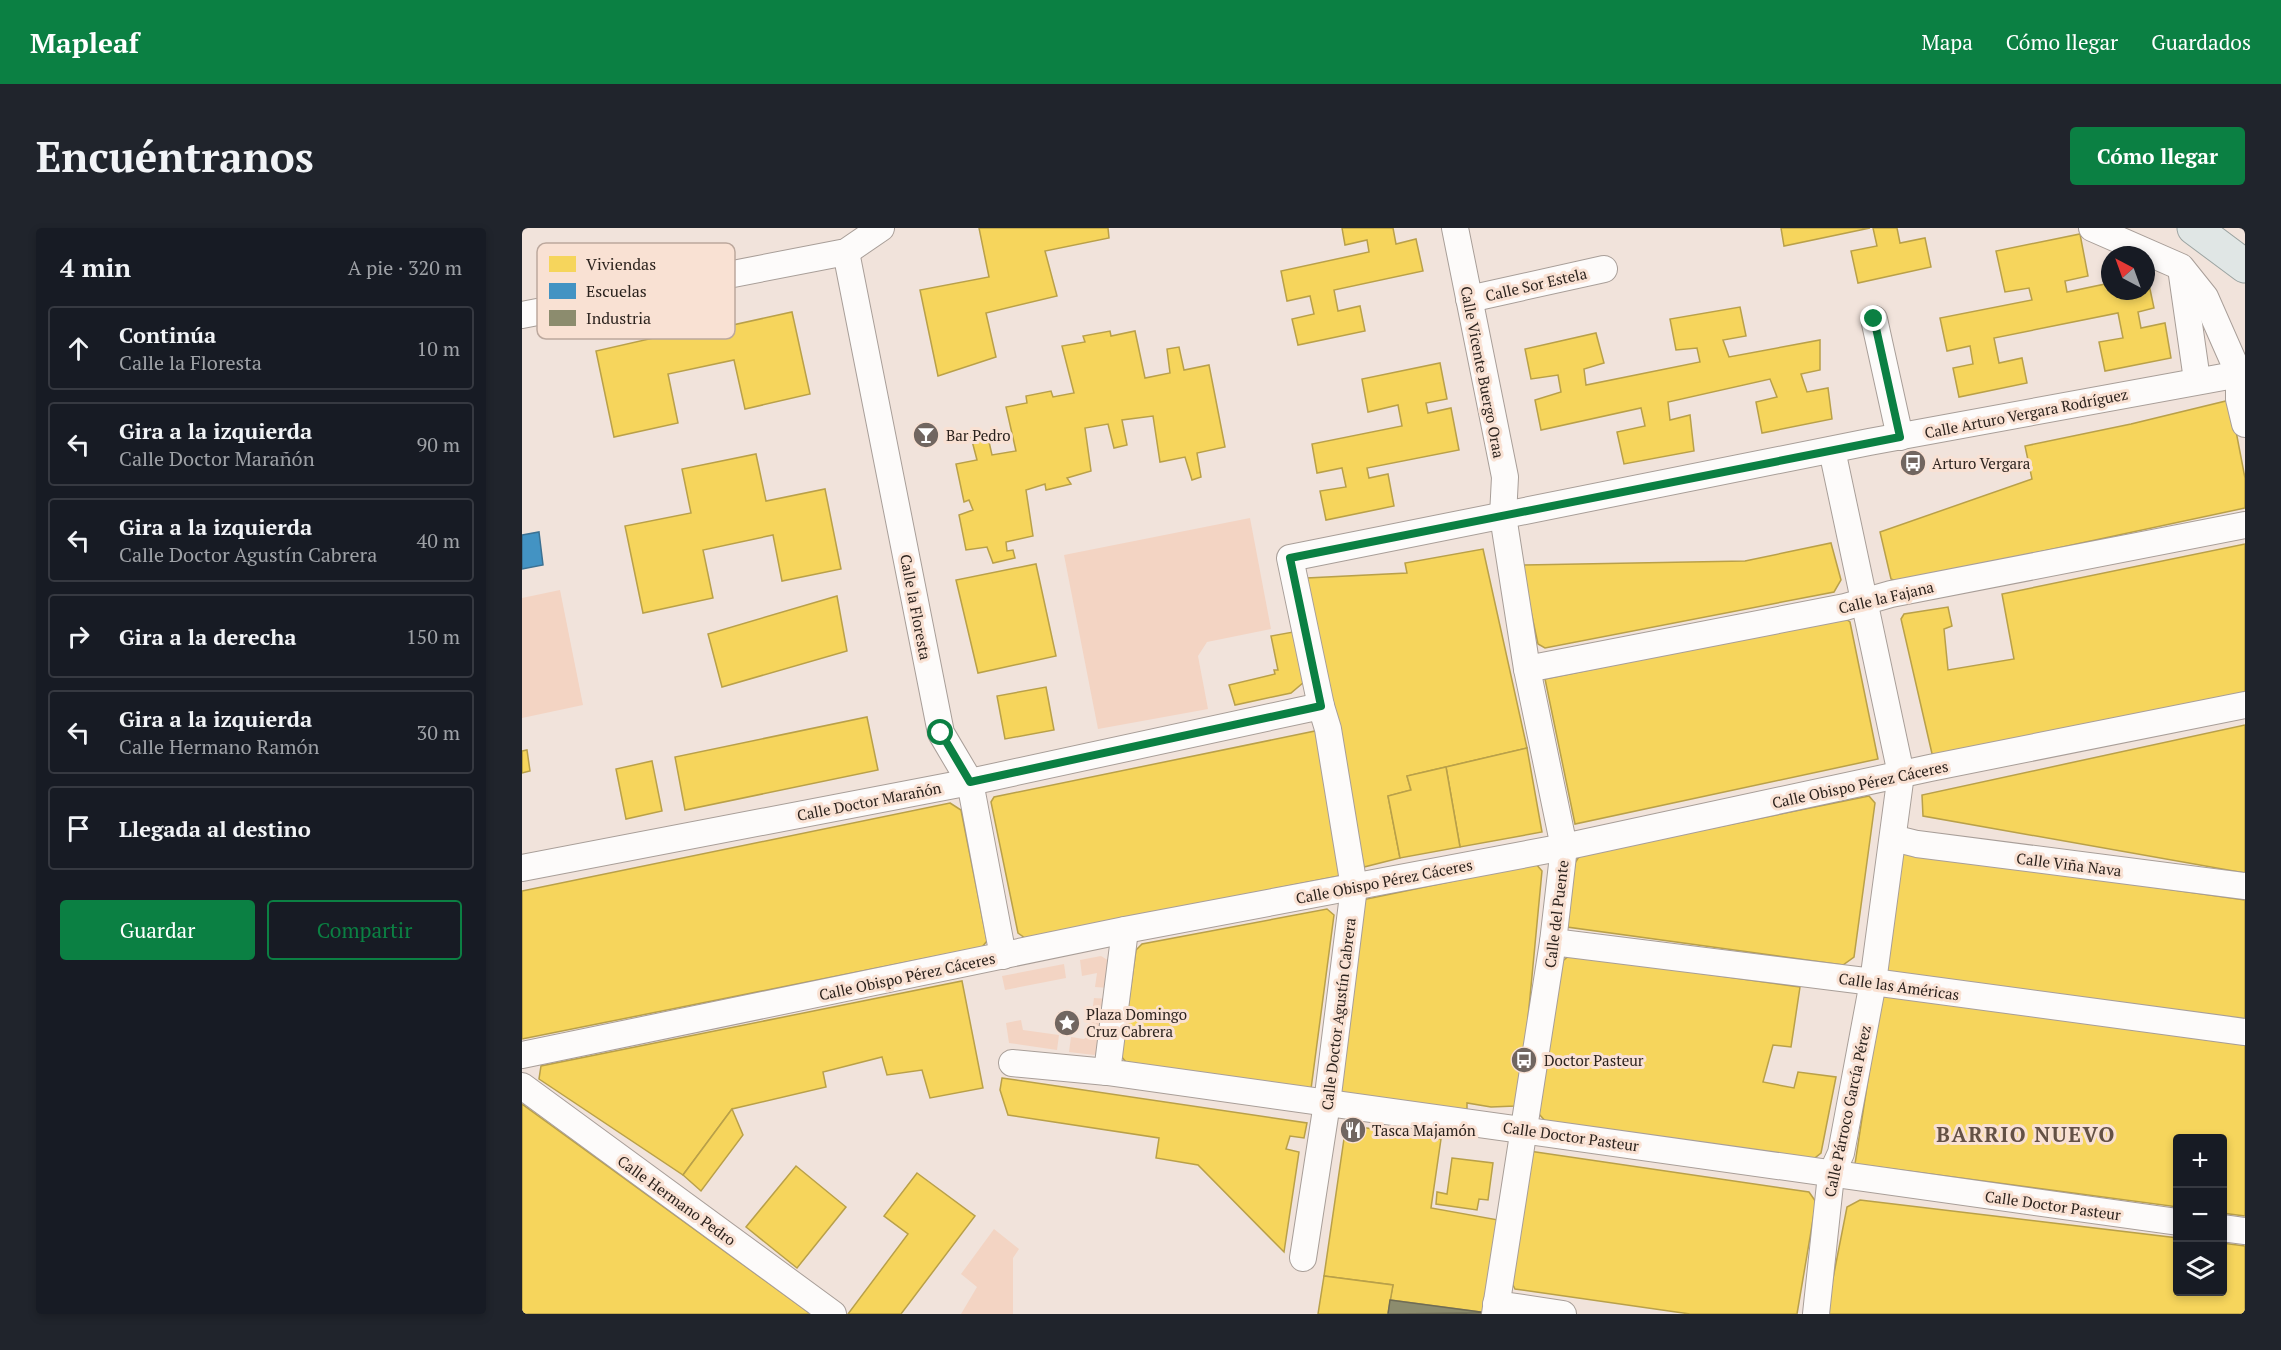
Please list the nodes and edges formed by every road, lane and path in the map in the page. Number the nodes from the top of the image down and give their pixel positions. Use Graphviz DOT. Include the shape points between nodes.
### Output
graph roads {
  1 [pos="881,228"];
  2 [pos="1455,228"];
  3 [pos="2092,228"];
  4 [pos="2194,228"];
  5 [pos="846,252"];
  6 [pos="2245,266"];
  7 [pos="2181,267"];
  8 [pos="1604,269"];
  9 [pos="735,274"];
  10 [pos="1469,299"];
  11 [pos="537,312"];
  12 [pos="522,315"];
  13 [pos="1874,319"];
  14 [pos="2242,373"];
  15 [pos="2197,380"];
  16 [pos="2245,424"];
  17 [pos="1900,437"];
  18 [pos="1832,450"];
  19 [pos="1503,516"];
  20 [pos="2245,525"];
  21 [pos="1290,558"];
  22 [pos="1864,601"];
  23 [pos="1527,669"];
  24 [pos="2245,705"];
  25 [pos="1321,706"];
  26 [pos="1901,774"];
  27 [pos="970,782"];
  28 [pos="1893,838"];
  29 [pos="1564,847"];
  30 [pos="522,868"];
  31 [pos="2245,886"];
  32 [pos="1354,887"];
  33 [pos="1125,930"];
  34 [pos="1553,942"];
  35 [pos="1003,956"];
  36 [pos="1873,982"];
  37 [pos="2245,1032"];
  38 [pos="522,1055"];
  39 [pos="1012,1063"];
  40 [pos="1107,1072"];
  41 [pos="522,1086"];
  42 [pos="1327,1102"];
  43 [pos="1524,1129"];
  44 [pos="1831,1174"];
  45 [pos="2173,1221"];
  46 [pos="2227,1229"];
  47 [pos="2245,1231"];
  48 [pos="1303,1258"];
  49 [pos="1495,1309"];
  50 [pos="832,1314"];
  51 [pos="1563,1314"];
  52 [pos="1816,1314"];
  1 -- 5 [label="street"];
  2 -- 10 [label="street, Calle Vicente Buergo Oraa"];
  3 -- 7 [label="street"];
  4 -- 6 [label="main road"];
  5 -- 9 [label="street"];
  5 -- 27 [label="street, Calle la Floresta" via="941,733"];
  7 -- 14 [label="street" via="2205,297"];
  7 -- 15 [label="street"];
  8 -- 10 [label="street, Calle Sor Estela"];
  10 -- 19 [label="street, Calle Vicente Buergo Oraa" via="1504,477"];
  11 -- 12 [label="street"];
  13 -- 17 [label="street"];
  14 -- 15 [label="street, Calle Arturo Vergara Rodríguez"];
  14 -- 16 [label="street" via="2240,399"];
  15 -- 17 [label="street, Calle Arturo Vergara Rodríguez"];
  17 -- 18 [label="street, Calle Arturo Vergara Rodríguez"];
  18 -- 19 [label="street, Calle Arturo Vergara Rodríguez"];
  18 -- 22 [label="street, Calle Párroco García Pérez"];
  19 -- 21 [label="street, Calle Arturo Vergara Rodríguez"];
  19 -- 23 [label="street, Calle del Puente"];
  20 -- 22 [label="street, Calle la Fajana"];
  21 -- 25 [label="street, Calle Doctor Agustín Cabrera"];
  22 -- 23 [label="street, Calle la Fajana"];
  22 -- 26 [label="street, Calle Párroco García Pérez"];
  23 -- 29 [label="street, Calle del Puente"];
  24 -- 26 [label="street, Calle Obispo Pérez Cáceres"];
  25 -- 27 [label="street, Calle Doctor Marañón"];
  25 -- 32 [label="street, Calle Doctor Agustín Cabrera"];
  26 -- 28 [label="street, Calle Párroco García Pérez"];
  26 -- 29 [label="street, Calle Obispo Pérez Cáceres"];
  27 -- 30 [label="street, Calle Doctor Marañón"];
  27 -- 35 [label="street, Calle la Floresta"];
  28 -- 31 [label="street, Calle Viña Nava"];
  28 -- 36 [label="street, Calle Párroco García Pérez"];
  29 -- 32 [label="street, Calle Obispo Pérez Cáceres"];
  29 -- 34 [label="street, Calle del Puente"];
  32 -- 33 [label="street, Calle Obispo Pérez Cáceres"];
  32 -- 42 [label="street, Calle Doctor Agustín Cabrera"];
  33 -- 35 [label="street, Calle Obispo Pérez Cáceres"];
  33 -- 40 [label="street"];
  34 -- 36 [label="street, Calle las Américas"];
  34 -- 43 [label="street, Calle del Puente"];
  35 -- 38 [label="street, Calle Obispo Pérez Cáceres"];
  36 -- 37 [label="street, Calle las Américas"];
  36 -- 44 [label="street, Calle Párroco García Pérez" via="1841,1153"];
  39 -- 40 [label="street, Calle Doctor Pasteur"];
  40 -- 42 [label="street, Calle Doctor Pasteur"];
  41 -- 50 [label="street, Calle Hermano Pedro"];
  42 -- 43 [label="street, Calle Doctor Pasteur"];
  42 -- 48 [label="street, Calle Doctor Agustín Cabrera"];
  43 -- 44 [label="street, Calle Doctor Pasteur"];
  43 -- 49 [label="street, Calle del Puente"];
  44 -- 45 [label="street, Calle Doctor Pasteur"];
  44 -- 52 [label="street, Calle Párroco García Pérez"];
  46 -- 47 [label="street"];
  49 -- 51 [label="street"];
}
